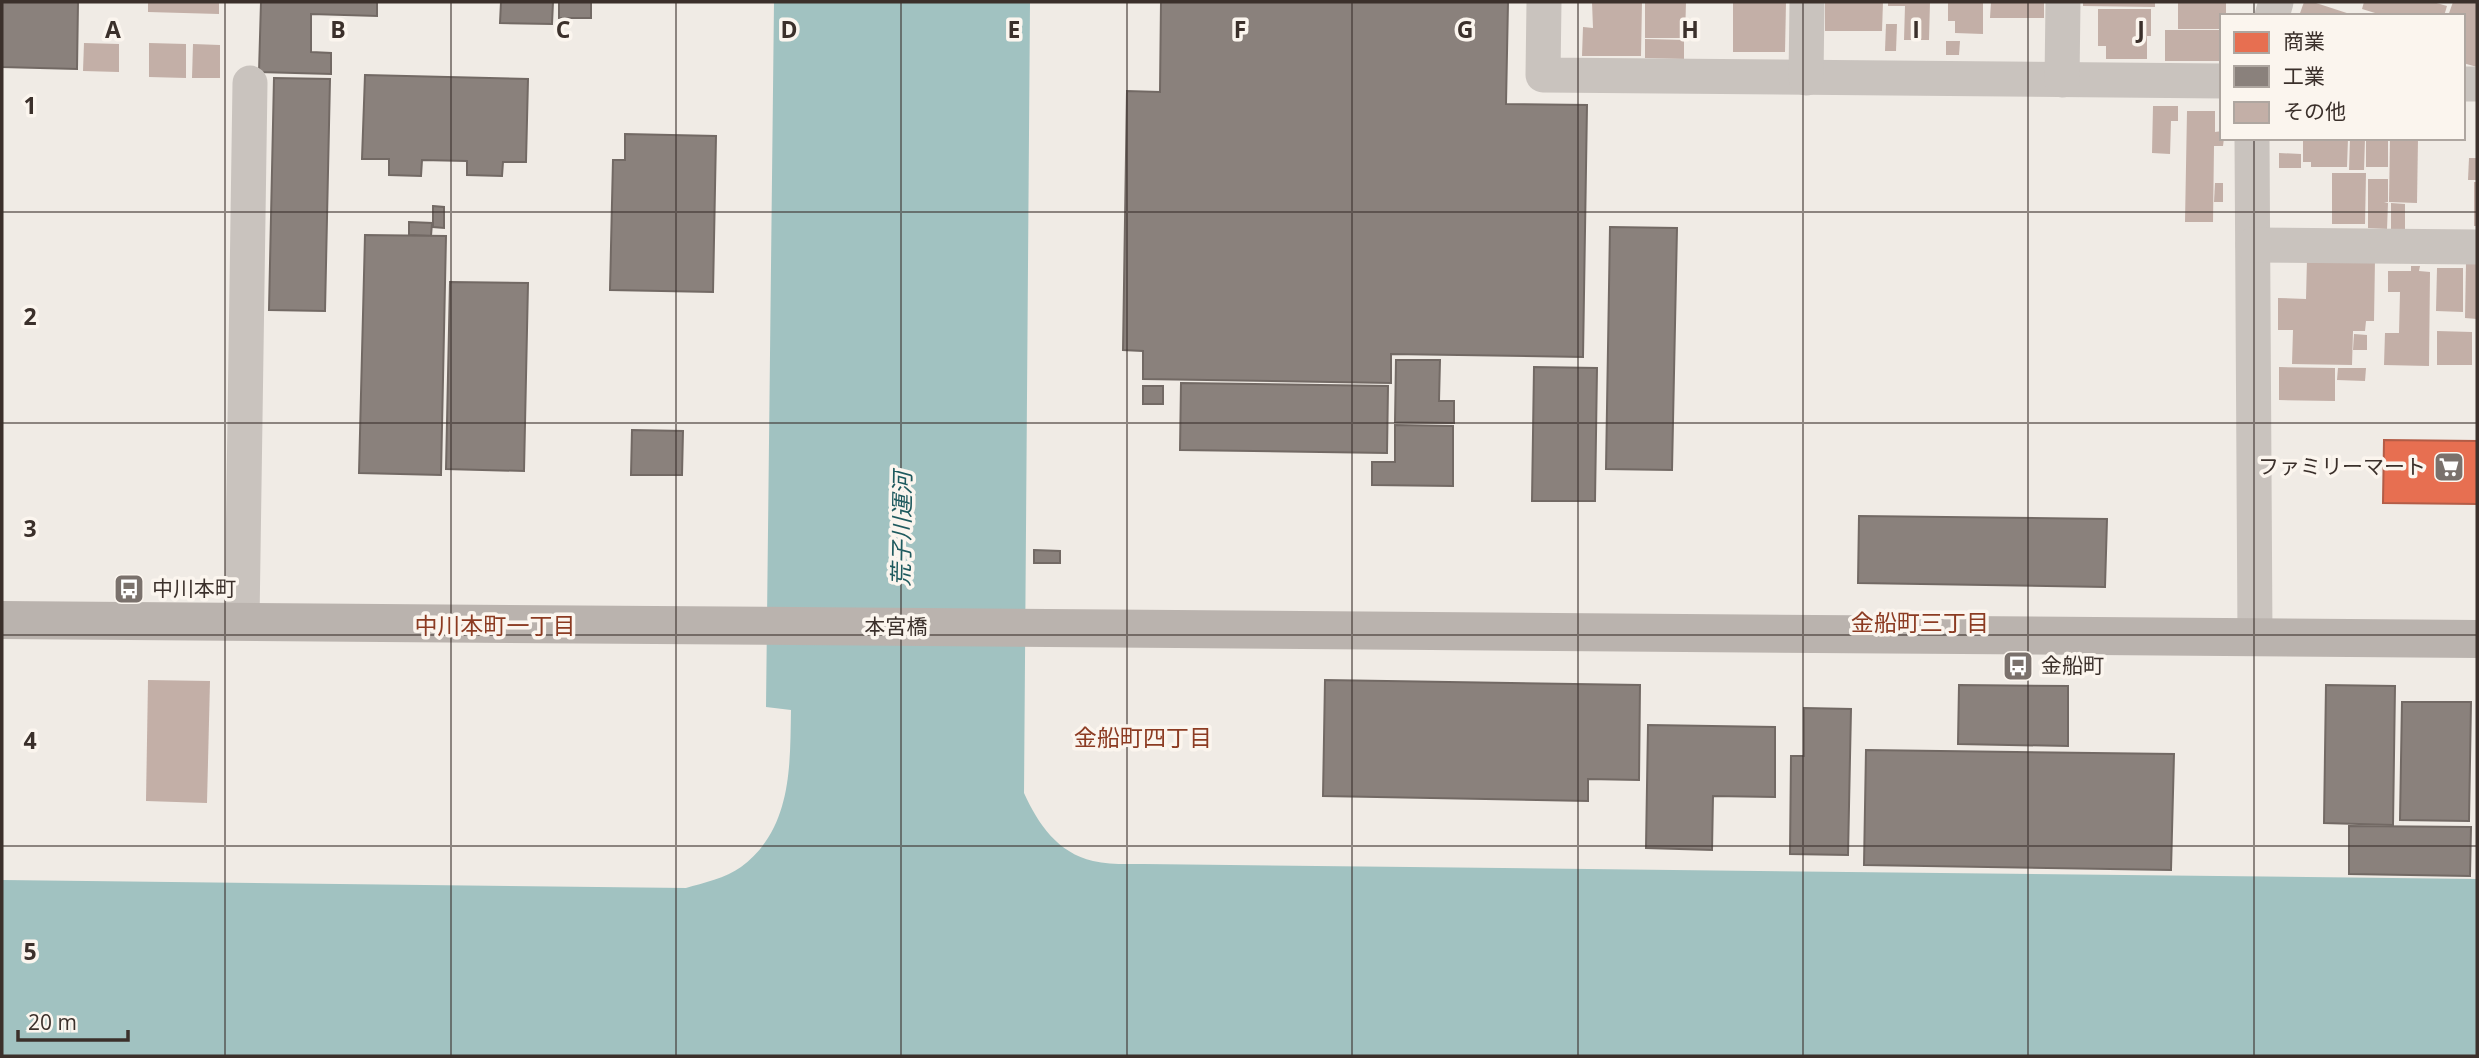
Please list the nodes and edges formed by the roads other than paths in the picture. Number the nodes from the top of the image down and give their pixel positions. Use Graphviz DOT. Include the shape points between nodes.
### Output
graph roads {
  1 [pos="1544,2"];
  2 [pos="1807,2"];
  3 [pos="2063,2"];
  4 [pos="1806,78"];
  5 [pos="2062,80"];
  6 [pos="2220,81"];
  7 [pos="250,83"];
  8 [pos="2252,140"];
  9 [pos="2253,245"];
  10 [pos="2477,247"];
  11 [pos="2,620"];
  12 [pos="243,621"];
  13 [pos="2255,637"];
  14 [pos="2477,639"];
  1 -- 4 [label="street" via="1543,75"];
  2 -- 4 [label="street"];
  3 -- 5 [label="street"];
  4 -- 5 [label="street"];
  5 -- 6 [label="street"];
  7 -- 12 [label="street"];
  8 -- 9 [label="street"];
  9 -- 10 [label="street"];
  9 -- 13 [label="street"];
  11 -- 12 [label="street, 本宮橋"];
  12 -- 13 [label="street, 本宮橋"];
  13 -- 14 [label="street, 本宮橋"];
}
